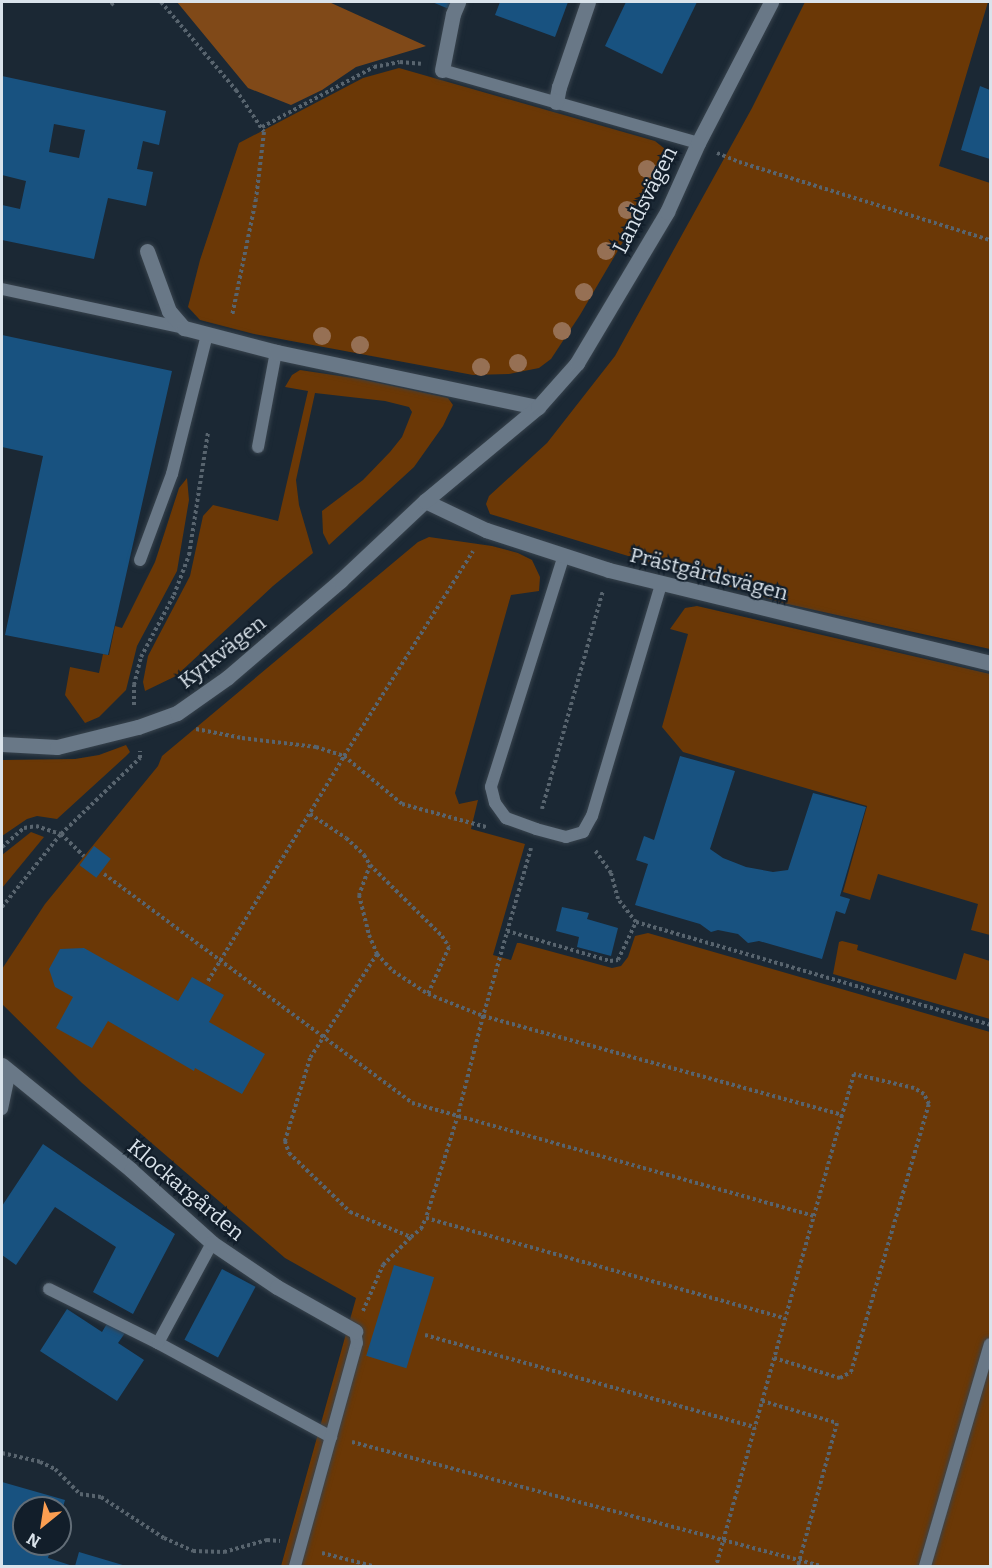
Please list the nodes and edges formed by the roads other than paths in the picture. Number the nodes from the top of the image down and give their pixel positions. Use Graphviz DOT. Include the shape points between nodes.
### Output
graph roads {
  1 [pos="458,2"];
  2 [pos="588,2"];
  3 [pos="771,2"];
  4 [pos="442,70"];
  5 [pos="556,102"];
  6 [pos="698,143"];
  7 [pos="147,251"];
  8 [pos="2,289"];
  9 [pos="184,328"];
  10 [pos="207,335"];
  11 [pos="276,352"];
  12 [pos="538,407"];
  13 [pos="258,447"];
  14 [pos="425,501"];
  15 [pos="564,555"];
  16 [pos="140,560"];
  17 [pos="661,585"];
  18 [pos="990,663"];
  19 [pos="2,744"];
  20 [pos="6,1068"];
  21 [pos="2,1109"];
  22 [pos="212,1243"];
  23 [pos="49,1289"];
  24 [pos="355,1331"];
  25 [pos="158,1343"];
  26 [pos="990,1344"];
  27 [pos="331,1437"];
  28 [pos="295,1566"];
  29 [pos="925,1566"];
  1 -- 4 [label="street"];
  2 -- 5 [label="street"];
  3 -- 6 [label="street, Landsvägen"];
  4 -- 5 [label="lane"];
  5 -- 6 [label="lane"];
  6 -- 12 [label="street, Landsvägen" via="667,212 577,363"];
  7 -- 9 [label="street" via="169,311"];
  8 -- 9 [label="lane"];
  9 -- 10 [label="street"];
  10 -- 11 [label="street"];
  10 -- 16 [label="lane" via="172,474"];
  11 -- 12 [label="street"];
  11 -- 13 [label="lane"];
  12 -- 14 [label="street, Landsvägen"];
  14 -- 15 [label="street, Prästgårdsvägen" via="486,530"];
  14 -- 19 [label="street, Kyrkvägen" via="340,581 228,677 177,713 57,747"];
  15 -- 17 [label="street, Prästgårdsvägen"];
  15 -- 17 [label="lane" via="491,787 495,803 506,818 536,829 566,837 583,832 592,816"];
  17 -- 18 [label="street, Prästgårdsvägen"];
  20 -- 21 [label="lane"];
  20 -- 22 [label="street, Klockargården" via="131,1170"];
  22 -- 24 [label="street, Klockargården"];
  22 -- 25 [label="lane"];
  23 -- 25 [label="lane"];
  24 -- 27 [label="lane" via="357,1343"];
  25 -- 27 [label="lane"];
  26 -- 29 [label="lane"];
  27 -- 28 [label="lane"];
}
